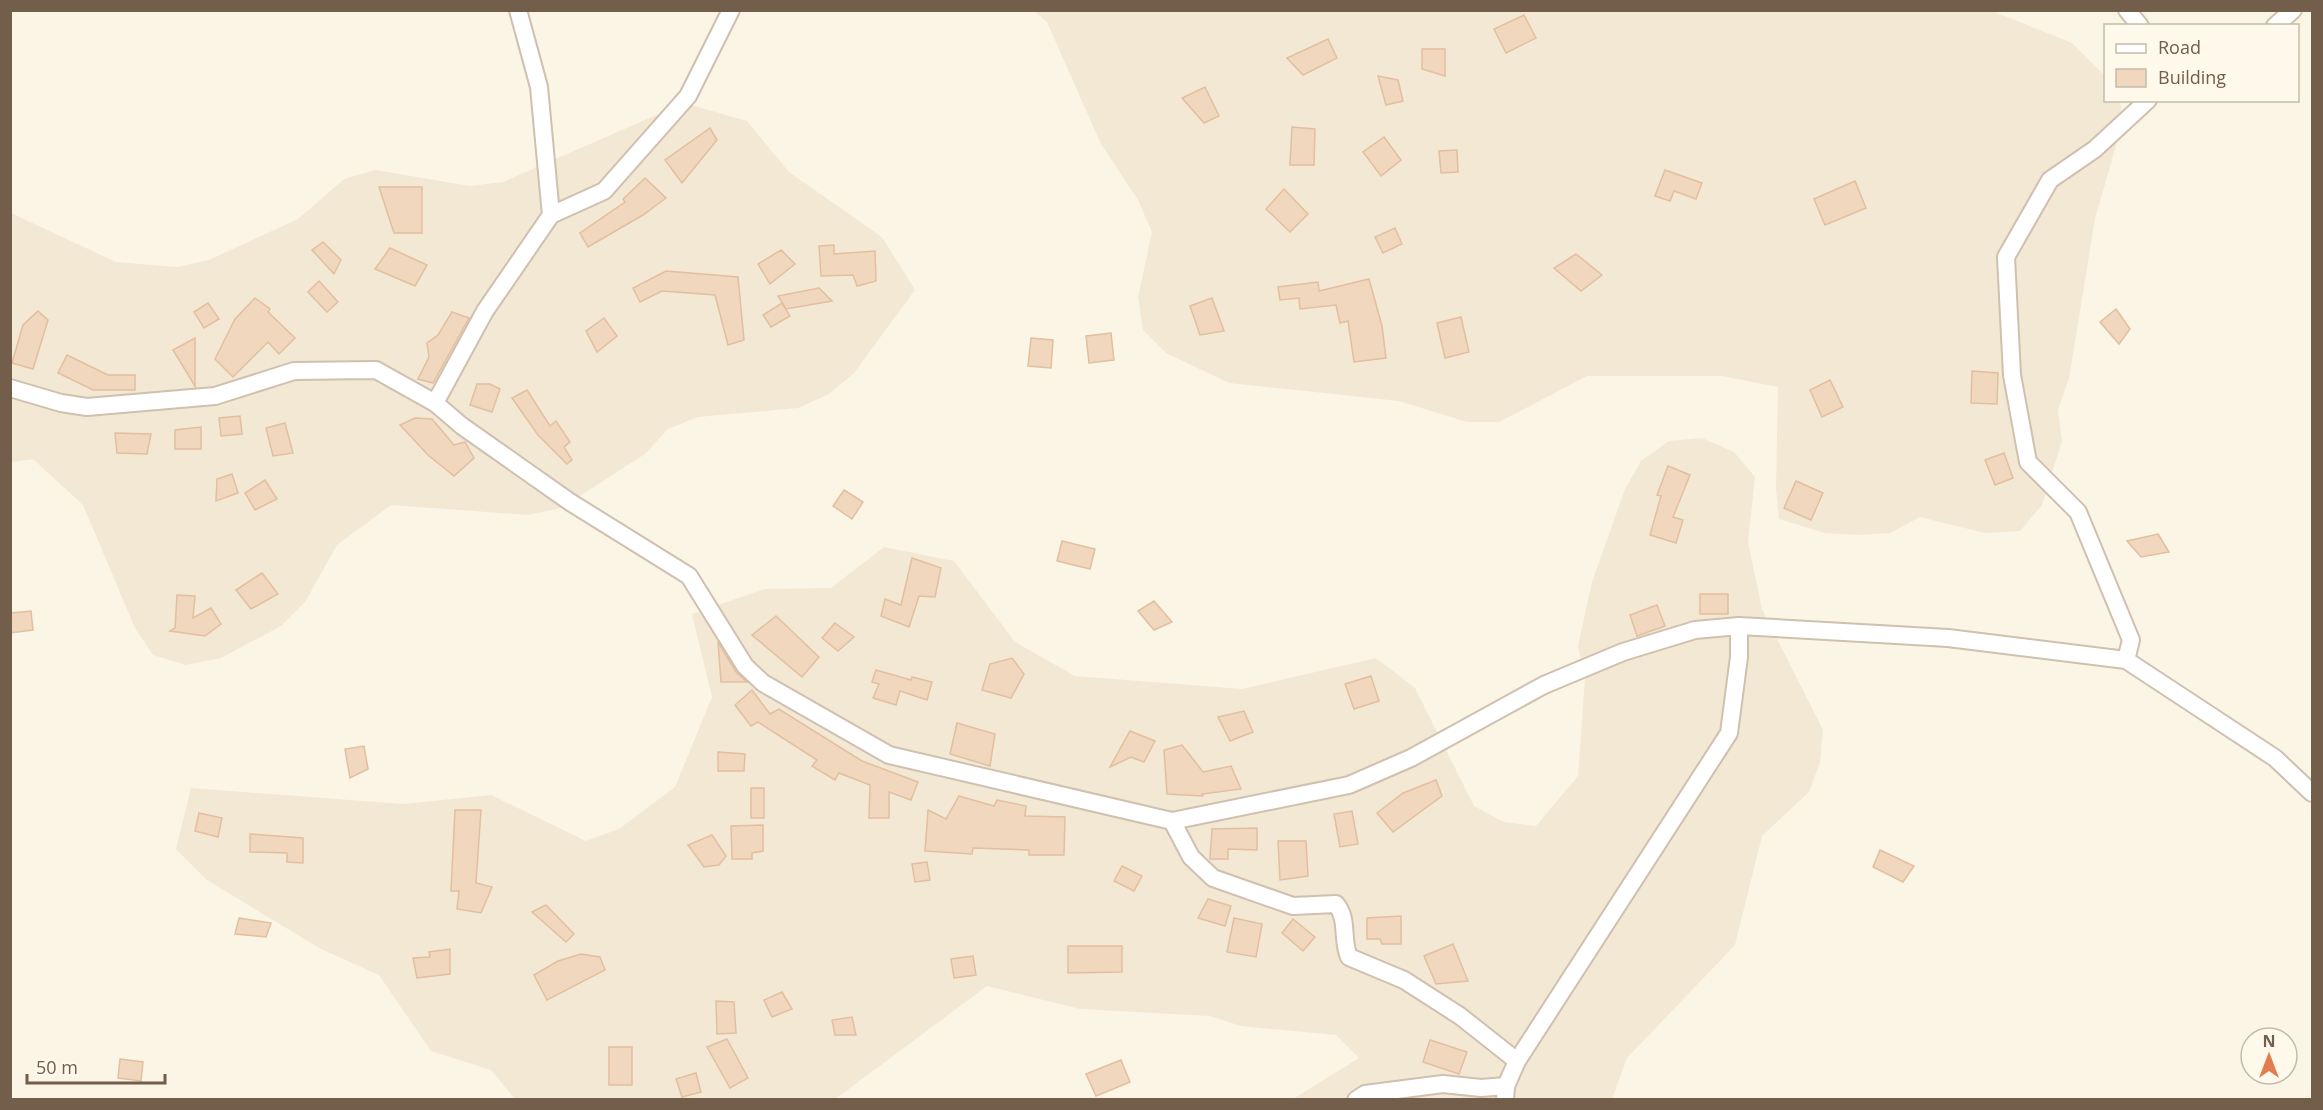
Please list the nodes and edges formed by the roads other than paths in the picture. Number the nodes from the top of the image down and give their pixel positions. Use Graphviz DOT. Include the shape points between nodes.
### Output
graph roads {
  1 [pos="518,10"];
  2 [pos="731,10"];
  3 [pos="2127,10"];
  4 [pos="2294,10"];
  5 [pos="2138,24"];
  6 [pos="2278,24"];
  7 [pos="2146,102"];
  8 [pos="550,215"];
  9 [pos="10,388"];
  10 [pos="435,403"];
  11 [pos="1739,626"];
  12 [pos="2126,660"];
  13 [pos="2313,793"];
  14 [pos="1172,821"];
  15 [pos="1516,1061"];
  16 [pos="1506,1093"];
  17 [pos="1356,1100"];
  1 -- 8 [label="street" via="539,87"];
  2 -- 8 [label="street" via="688,96 604,190"];
  3 -- 5 [label="street"];
  4 -- 6 [label="street"];
  7 -- 12 [label="street" via="2095,149 2050,180 2006,257 2012,375 2028,462 2078,512 2131,640"];
  8 -- 10 [label="street" via="485,311"];
  9 -- 10 [label="street" via="87,407 215,396 294,371 362,368 376,370"];
  10 -- 14 [label="street" via="570,501 689,576 745,666 763,683 889,756"];
  11 -- 12 [label="street" via="1948,638"];
  11 -- 14 [label="street" via="1695,630 1623,652 1544,685 1411,758 1349,785"];
  11 -- 15 [label="street" via="1729,733"];
  12 -- 13 [label="street" via="2275,758"];
  14 -- 15 [label="street" via="1191,857 1213,878 1293,906 1336,904 1344,914 1344,947 1349,957 1413,986 1460,1016"];
  15 -- 16 [label="street"];
  16 -- 17 [label="street" via="1443,1084 1365,1094"];
}
